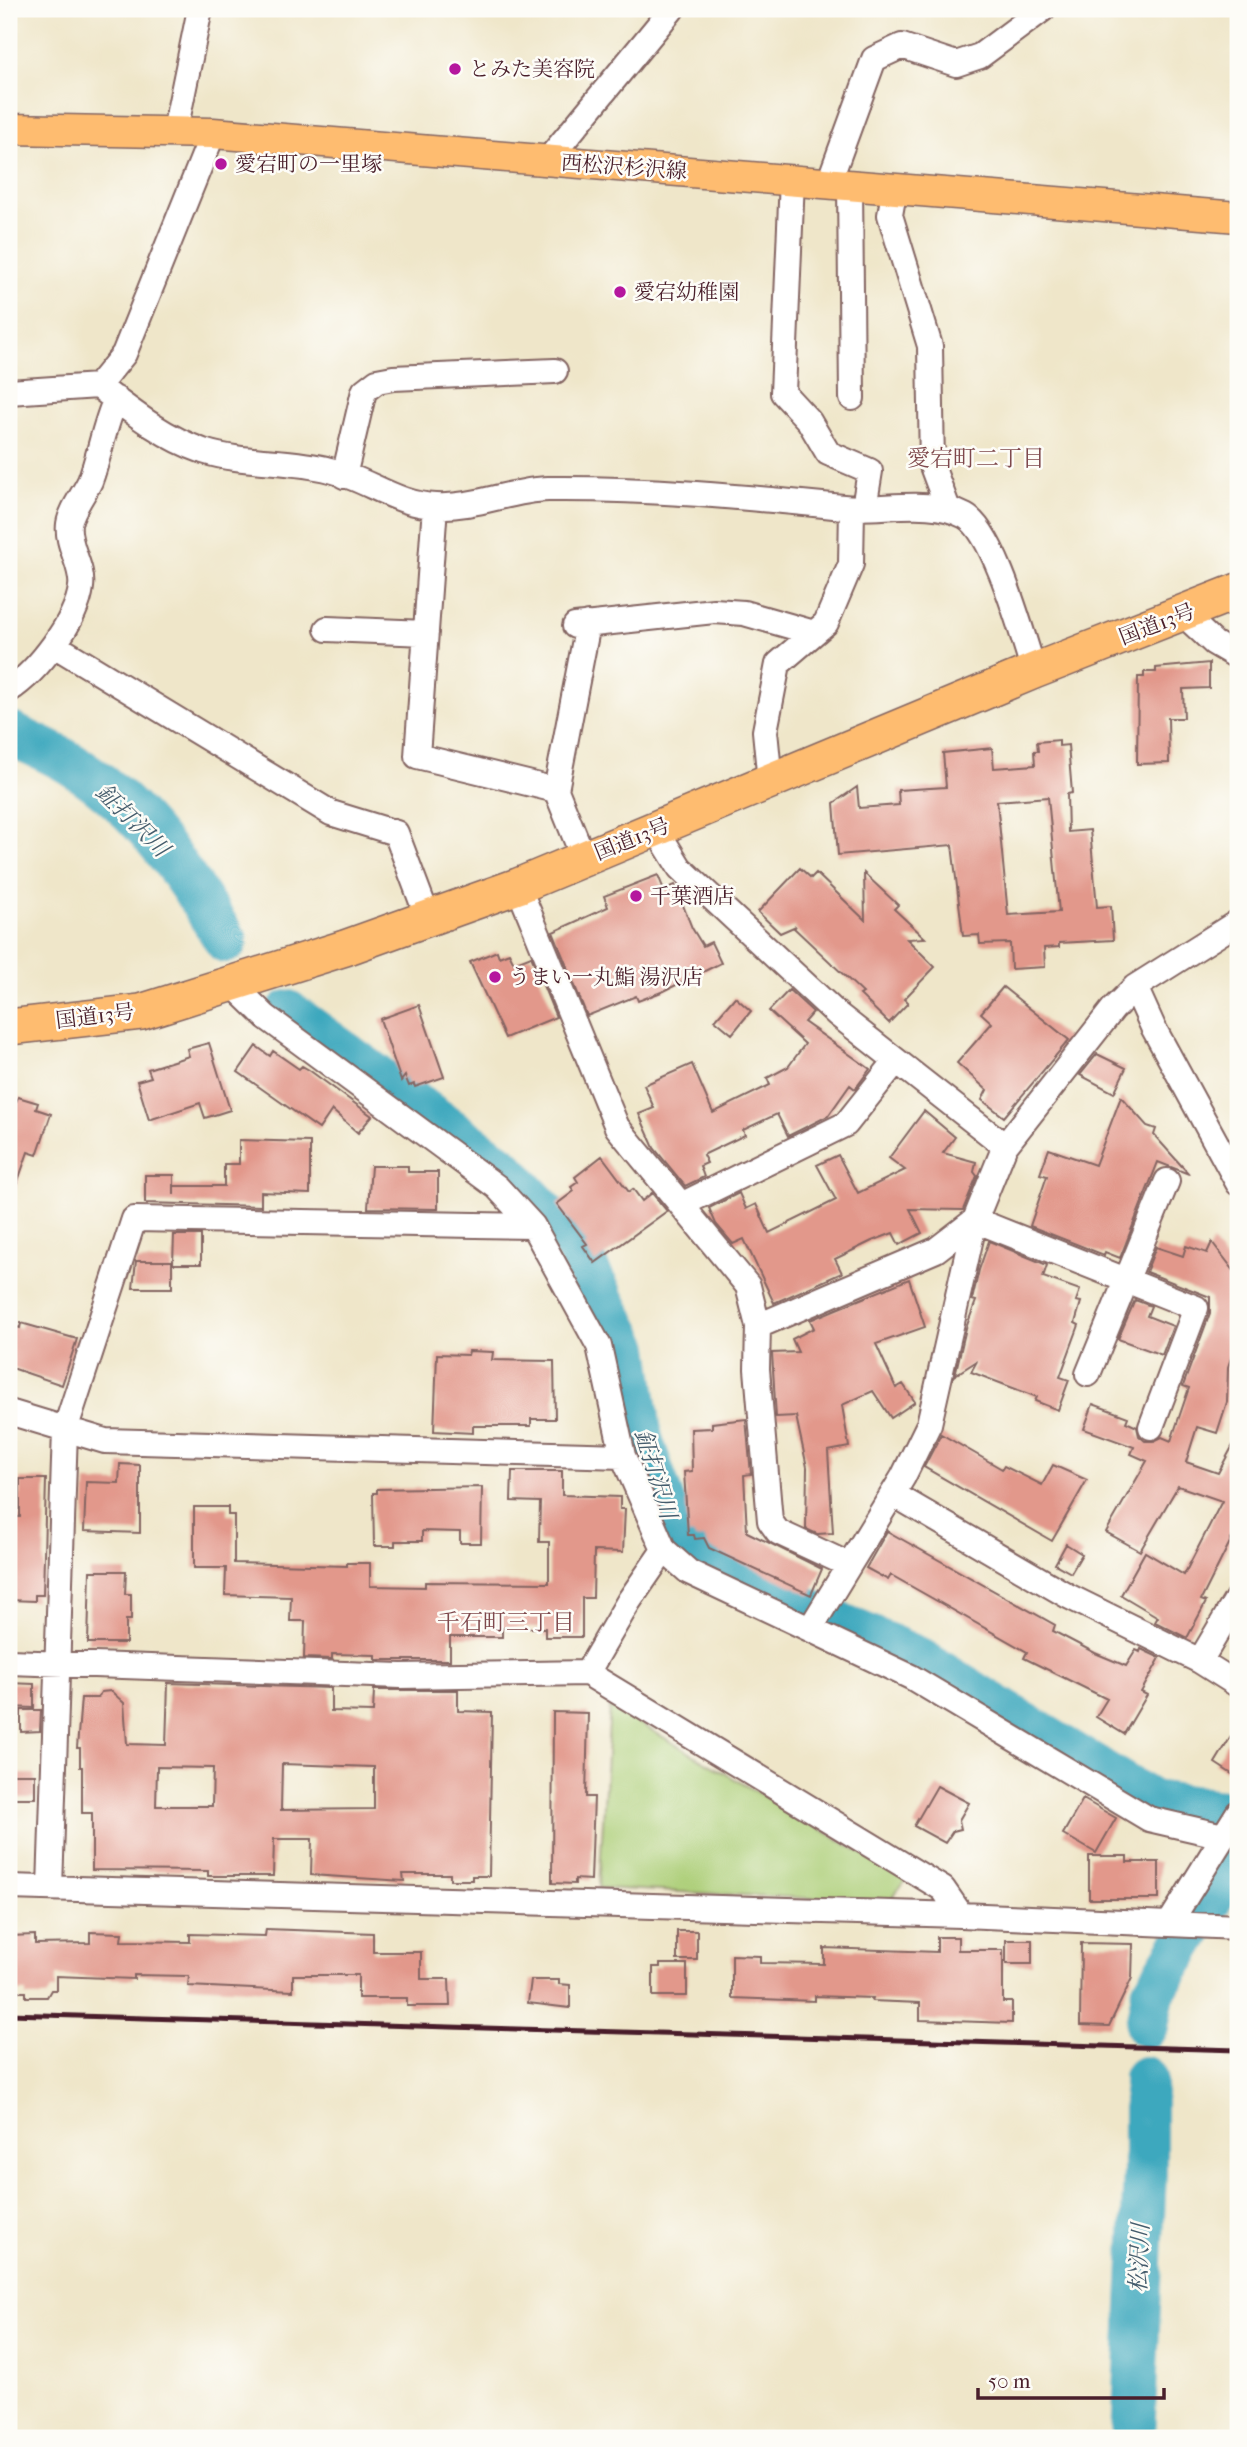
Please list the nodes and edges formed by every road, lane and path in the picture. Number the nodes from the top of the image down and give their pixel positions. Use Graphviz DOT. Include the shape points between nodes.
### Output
graph roads {
  1 [pos="200,9"];
  2 [pos="672,9"];
  3 [pos="1043,9"];
  4 [pos="9,129"];
  5 [pos="175,131"];
  6 [pos="213,133"];
  7 [pos="547,161"];
  8 [pos="792,179"];
  9 [pos="840,183"];
  10 [pos="895,187"];
  11 [pos="1238,217"];
  12 [pos="555,371"];
  13 [pos="9,392"];
  14 [pos="107,393"];
  15 [pos="852,398"];
  16 [pos="344,476"];
  17 [pos="435,506"];
  18 [pos="858,508"];
  19 [pos="948,509"];
  20 [pos="1238,592"];
  21 [pos="1184,615"];
  22 [pos="327,629"];
  23 [pos="426,633"];
  24 [pos="814,633"];
  25 [pos="54,645"];
  26 [pos="1238,657"];
  27 [pos="1034,671"];
  28 [pos="9,690"];
  29 [pos="770,782"];
  30 [pos="556,790"];
  31 [pos="656,829"];
  32 [pos="584,859"];
  33 [pos="518,886"];
  34 [pos="428,918"];
  35 [pos="1238,922"];
  36 [pos="232,984"];
  37 [pos="1135,988"];
  38 [pos="9,1027"];
  39 [pos="896,1060"];
  40 [pos="1004,1146"];
  41 [pos="1167,1181"];
  42 [pos="1238,1183"];
  43 [pos="681,1205"];
  44 [pos="975,1220"];
  45 [pos="533,1226"];
  46 [pos="1126,1280"];
  47 [pos="758,1326"];
  48 [pos="1088,1374"];
  49 [pos="9,1412"];
  50 [pos="1151,1427"];
  51 [pos="65,1430"];
  52 [pos="623,1456"];
  53 [pos="893,1494"];
  54 [pos="664,1550"];
  55 [pos="849,1565"];
  56 [pos="1238,1597"];
  57 [pos="810,1628"];
  58 [pos="1200,1661"];
  59 [pos="9,1662"];
  60 [pos="58,1662"];
  61 [pos="587,1673"];
  62 [pos="1238,1685"];
  63 [pos="1238,1813"];
  64 [pos="1223,1836"];
  65 [pos="9,1887"];
  66 [pos="50,1888"];
  67 [pos="961,1915"];
  68 [pos="1169,1924"];
  69 [pos="1232,1926"];
  1 -- 5 [label="street"];
  2 -- 7 [label="street"];
  3 -- 9 [label="street" via="980,56 956,64 902,46 874,59"];
  4 -- 5 [label="main road, 西松沢杉沢線"];
  5 -- 6 [label="main road, 西松沢杉沢線"];
  6 -- 7 [label="main road, 西松沢杉沢線"];
  6 -- 14 [label="street"];
  7 -- 8 [label="main road, 西松沢杉沢線"];
  8 -- 9 [label="main road, 西松沢杉沢線"];
  8 -- 18 [label="street" via="783,393 809,421 828,453 870,471"];
  9 -- 10 [label="main road, 西松沢杉沢線"];
  9 -- 15 [label="street"];
  10 -- 11 [label="main road, 西松沢杉沢線"];
  10 -- 19 [label="street" via="890,215 930,346 932,466"];
  12 -- 16 [label="street" via="377,381 364,391"];
  13 -- 14 [label="street"];
  14 -- 16 [label="street" via="154,428 204,451"];
  14 -- 25 [label="street" via="107,430 69,523 82,586"];
  16 -- 17 [label="street" via="389,496"];
  17 -- 18 [label="street" via="544,489 761,498"];
  17 -- 23 [label="street"];
  18 -- 19 [label="street"];
  18 -- 24 [label="street" via="851,564 826,623"];
  19 -- 27 [label="street" via="968,517 984,539 1006,584"];
  20 -- 21 [label="highway, 国道13号"];
  21 -- 26 [label="street" via="1214,643"];
  21 -- 27 [label="highway, 国道13号"];
  22 -- 23 [label="street"];
  23 -- 30 [label="street" via="416,756"];
  24 -- 29 [label="street" via="778,664 765,731"];
  24 -- 30 [label="street" via="744,613 724,612 582,625"];
  25 -- 28 [label="street"];
  25 -- 34 [label="street" via="331,813 396,833"];
  27 -- 29 [label="highway, 国道13号"];
  29 -- 31 [label="highway, 国道13号"];
  30 -- 32 [label="street"];
  31 -- 32 [label="highway, 国道13号"];
  31 -- 39 [label="street" via="680,868 837,1014"];
  32 -- 33 [label="highway, 国道13号"];
  33 -- 34 [label="highway, 国道13号"];
  33 -- 43 [label="street" via="617,1127"];
  34 -- 36 [label="highway, 国道13号"];
  35 -- 37 [label="street"];
  36 -- 38 [label="highway, 国道13号" via="141,1012"];
  36 -- 45 [label="street" via="266,1017 497,1187"];
  37 -- 40 [label="street" via="1112,1009"];
  37 -- 42 [label="street"];
  39 -- 40 [label="street"];
  39 -- 43 [label="street" via="846,1124"];
  40 -- 44 [label="street"];
  41 -- 46 [label="street"];
  43 -- 47 [label="street" via="748,1286"];
  44 -- 46 [label="street"];
  44 -- 47 [label="street" via="936,1250"];
  44 -- 53 [label="street" via="929,1424"];
  45 -- 51 [label="street" via="134,1219"];
  45 -- 52 [label="street" via="599,1346"];
  46 -- 48 [label="street"];
  46 -- 50 [label="street" via="1196,1308"];
  47 -- 55 [label="street" via="757,1369 770,1521 778,1532"];
  49 -- 51 [label="street"];
  51 -- 52 [label="street" via="105,1441"];
  51 -- 60 [label="street"];
  52 -- 54 [label="street"];
  53 -- 55 [label="street"];
  53 -- 58 [label="street" via="1068,1596"];
  54 -- 57 [label="street" via="690,1572"];
  54 -- 61 [label="street"];
  55 -- 57 [label="street"];
  56 -- 58 [label="street"];
  57 -- 64 [label="street" via="911,1677 1149,1819"];
  58 -- 62 [label="street"];
  59 -- 60 [label="street"];
  60 -- 61 [label="street" via="401,1676"];
  60 -- 66 [label="street"];
  61 -- 67 [label="street" via="943,1889"];
  63 -- 64 [label="street"];
  64 -- 68 [label="street"];
  65 -- 66 [label="street"];
  66 -- 67 [label="street"];
  67 -- 68 [label="street"];
  68 -- 69 [label="street"];
}
